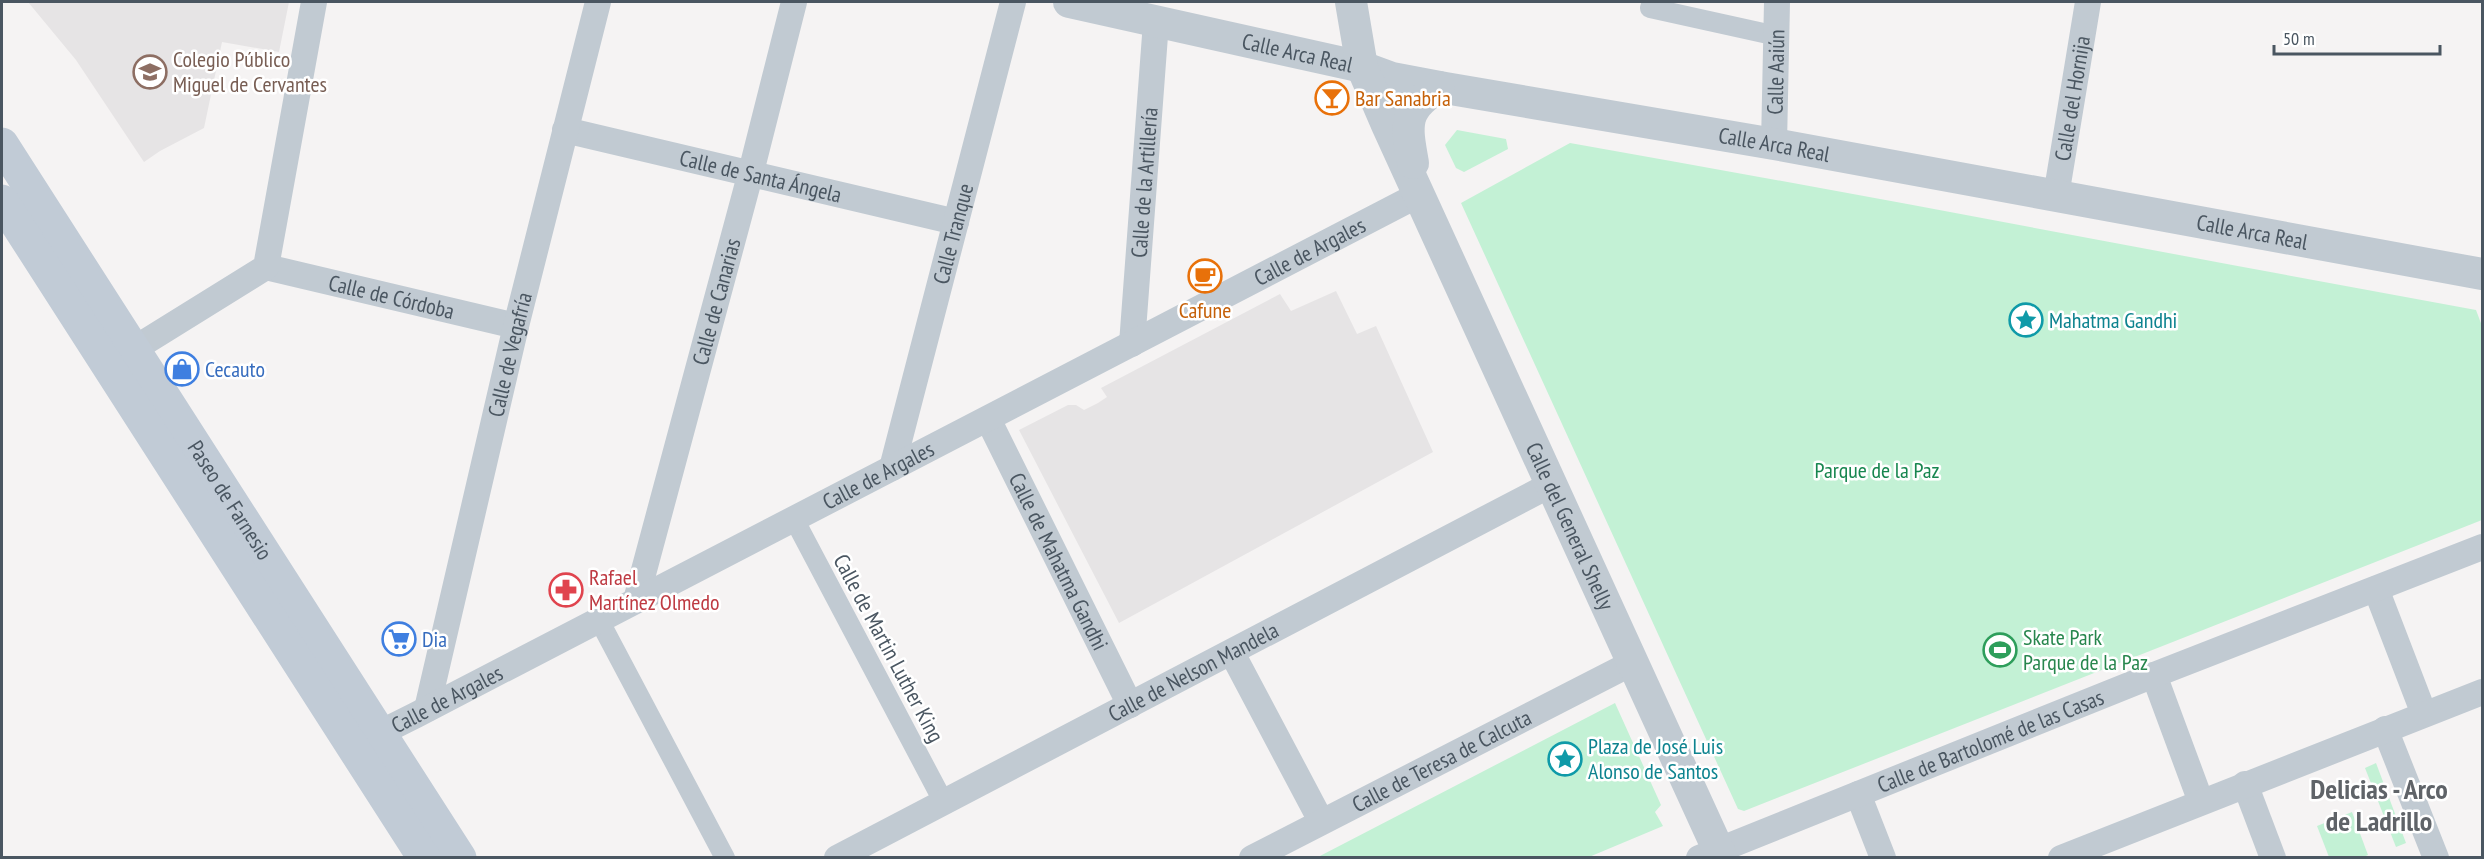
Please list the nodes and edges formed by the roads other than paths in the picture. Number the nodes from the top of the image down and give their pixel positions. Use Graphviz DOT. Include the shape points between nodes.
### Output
graph roads {
  1 [pos="314,2"];
  2 [pos="598,2"];
  3 [pos="794,2"];
  4 [pos="1013,2"];
  5 [pos="1069,2"];
  6 [pos="1351,2"];
  7 [pos="1777,2"];
  8 [pos="2088,2"];
  9 [pos="1650,9"];
  10 [pos="1156,22"];
  11 [pos="1777,36"];
  12 [pos="1362,67"];
  13 [pos="1439,87"];
  14 [pos="565,130"];
  15 [pos="2,144"];
  16 [pos="1774,144"];
  17 [pos="751,172"];
  18 [pos="1418,195"];
  19 [pos="2056,196"];
  20 [pos="2,201"];
  21 [pos="956,222"];
  22 [pos="266,267"];
  23 [pos="2482,274"];
  24 [pos="516,326"];
  25 [pos="1132,344"];
  26 [pos="134,350"];
  27 [pos="988,419"];
  28 [pos="892,468"];
  29 [pos="1550,485"];
  30 [pos="793,517"];
  31 [pos="2482,547"];
  32 [pos="2376,589"];
  33 [pos="636,600"];
  34 [pos="599,620"];
  35 [pos="1232,652"];
  36 [pos="1632,663"];
  37 [pos="2154,675"];
  38 [pos="2482,692"];
  39 [pos="1130,705"];
  40 [pos="427,709"];
  41 [pos="2424,714"];
  42 [pos="334,718"];
  43 [pos="2385,729"];
  44 [pos="380,733"];
  45 [pos="2245,784"];
  46 [pos="1858,794"];
  47 [pos="943,801"];
  48 [pos="2201,802"];
  49 [pos="1321,821"];
  50 [pos="864,851"];
  51 [pos="1713,855"];
  52 [pos="424,858"];
  53 [pos="460,858"];
  54 [pos="725,858"];
  55 [pos="837,858"];
  56 [pos="1252,858"];
  57 [pos="1883,858"];
  58 [pos="2061,858"];
  59 [pos="2273,858"];
  60 [pos="2436,858"];
  1 -- 22 [label="street"];
  2 -- 14 [label="street, Calle de Vegafría"];
  3 -- 17 [label="street, Calle de Canarias"];
  4 -- 21 [label="street, Calle Tranque"];
  5 -- 10 [label="street, Calle Arca Real"];
  6 -- 12 [label="street, Calle del General Shelly"];
  7 -- 11 [label="street, Calle Aaiún"];
  8 -- 19 [label="street, Calle del Hornija"];
  9 -- 11 [label="street"];
  10 -- 12 [label="street, Calle Arca Real"];
  10 -- 25 [label="street, Calle de la Artillería"];
  11 -- 16 [label="street, Calle Aaiún"];
  12 -- 13 [label="street, Calle Arca Real" via="1392,78"];
  12 -- 18 [label="street, Calle del General Shelly"];
  13 -- 16 [label="street, Calle Arca Real"];
  13 -- 18 [label="street, Calle del General Shelly" via="1422,97 1409,121"];
  14 -- 17 [label="street, Calle de Santa Ángela"];
  14 -- 24 [label="street, Calle de Vegafría"];
  15 -- 26 [label="main road, Paseo de Farnesio"];
  16 -- 19 [label="street, Calle Arca Real"];
  17 -- 21 [label="street, Calle de Santa Ángela"];
  17 -- 33 [label="street, Calle de Canarias"];
  18 -- 25 [label="street, Calle de Argales"];
  18 -- 29 [label="street, Calle del General Shelly"];
  19 -- 23 [label="street, Calle Arca Real"];
  20 -- 42 [label="main road, Paseo de Farnesio"];
  21 -- 28 [label="street, Calle Tranque"];
  22 -- 24 [label="street, Calle de Córdoba"];
  22 -- 26 [label="street"];
  24 -- 40 [label="street, Calle de Vegafría"];
  25 -- 27 [label="street, Calle de Argales"];
  26 -- 44 [label="main road, Paseo de Farnesio"];
  27 -- 28 [label="street, Calle de Argales"];
  27 -- 39 [label="street, Calle de Mahatma Gandhi"];
  28 -- 30 [label="street, Calle de Argales"];
  29 -- 35 [label="street, Calle de Nelson Mandela"];
  29 -- 36 [label="street, Calle del General Shelly"];
  30 -- 33 [label="street, Calle de Argales"];
  30 -- 47 [label="street, Calle de Martin Luther King"];
  31 -- 32 [label="street, Calle de Bartolomé de las Casas"];
  32 -- 37 [label="street, Calle de Bartolomé de las Casas"];
  32 -- 41 [label="street"];
  33 -- 34 [label="street, Calle de Argales"];
  34 -- 40 [label="street, Calle de Argales"];
  34 -- 54 [label="street"];
  35 -- 39 [label="street, Calle de Nelson Mandela"];
  35 -- 49 [label="street"];
  36 -- 49 [label="street, Calle de Teresa de Calcuta"];
  36 -- 51 [label="street, Calle del General Shelly" via="1697,798"];
  37 -- 46 [label="street, Calle de Bartolomé de las Casas"];
  37 -- 48 [label="street"];
  38 -- 41 [label="street"];
  39 -- 47 [label="street, Calle de Nelson Mandela"];
  40 -- 44 [label="street, Calle de Argales"];
  41 -- 43 [label="street"];
  42 -- 44 [label="street, Calle de Argales"];
  42 -- 52 [label="main road, Paseo de Farnesio"];
  43 -- 45 [label="street"];
  43 -- 60 [label="street"];
  44 -- 53 [label="main road, Paseo de Farnesio"];
  45 -- 48 [label="street"];
  45 -- 59 [label="street"];
  46 -- 51 [label="street, Calle de Bartolomé de las Casas"];
  46 -- 57 [label="street"];
  47 -- 50 [label="street, Calle de Nelson Mandela"];
  48 -- 58 [label="street"];
  49 -- 56 [label="street, Calle de Teresa de Calcuta"];
  50 -- 55 [label="street, Calle de Nelson Mandela"];
}
